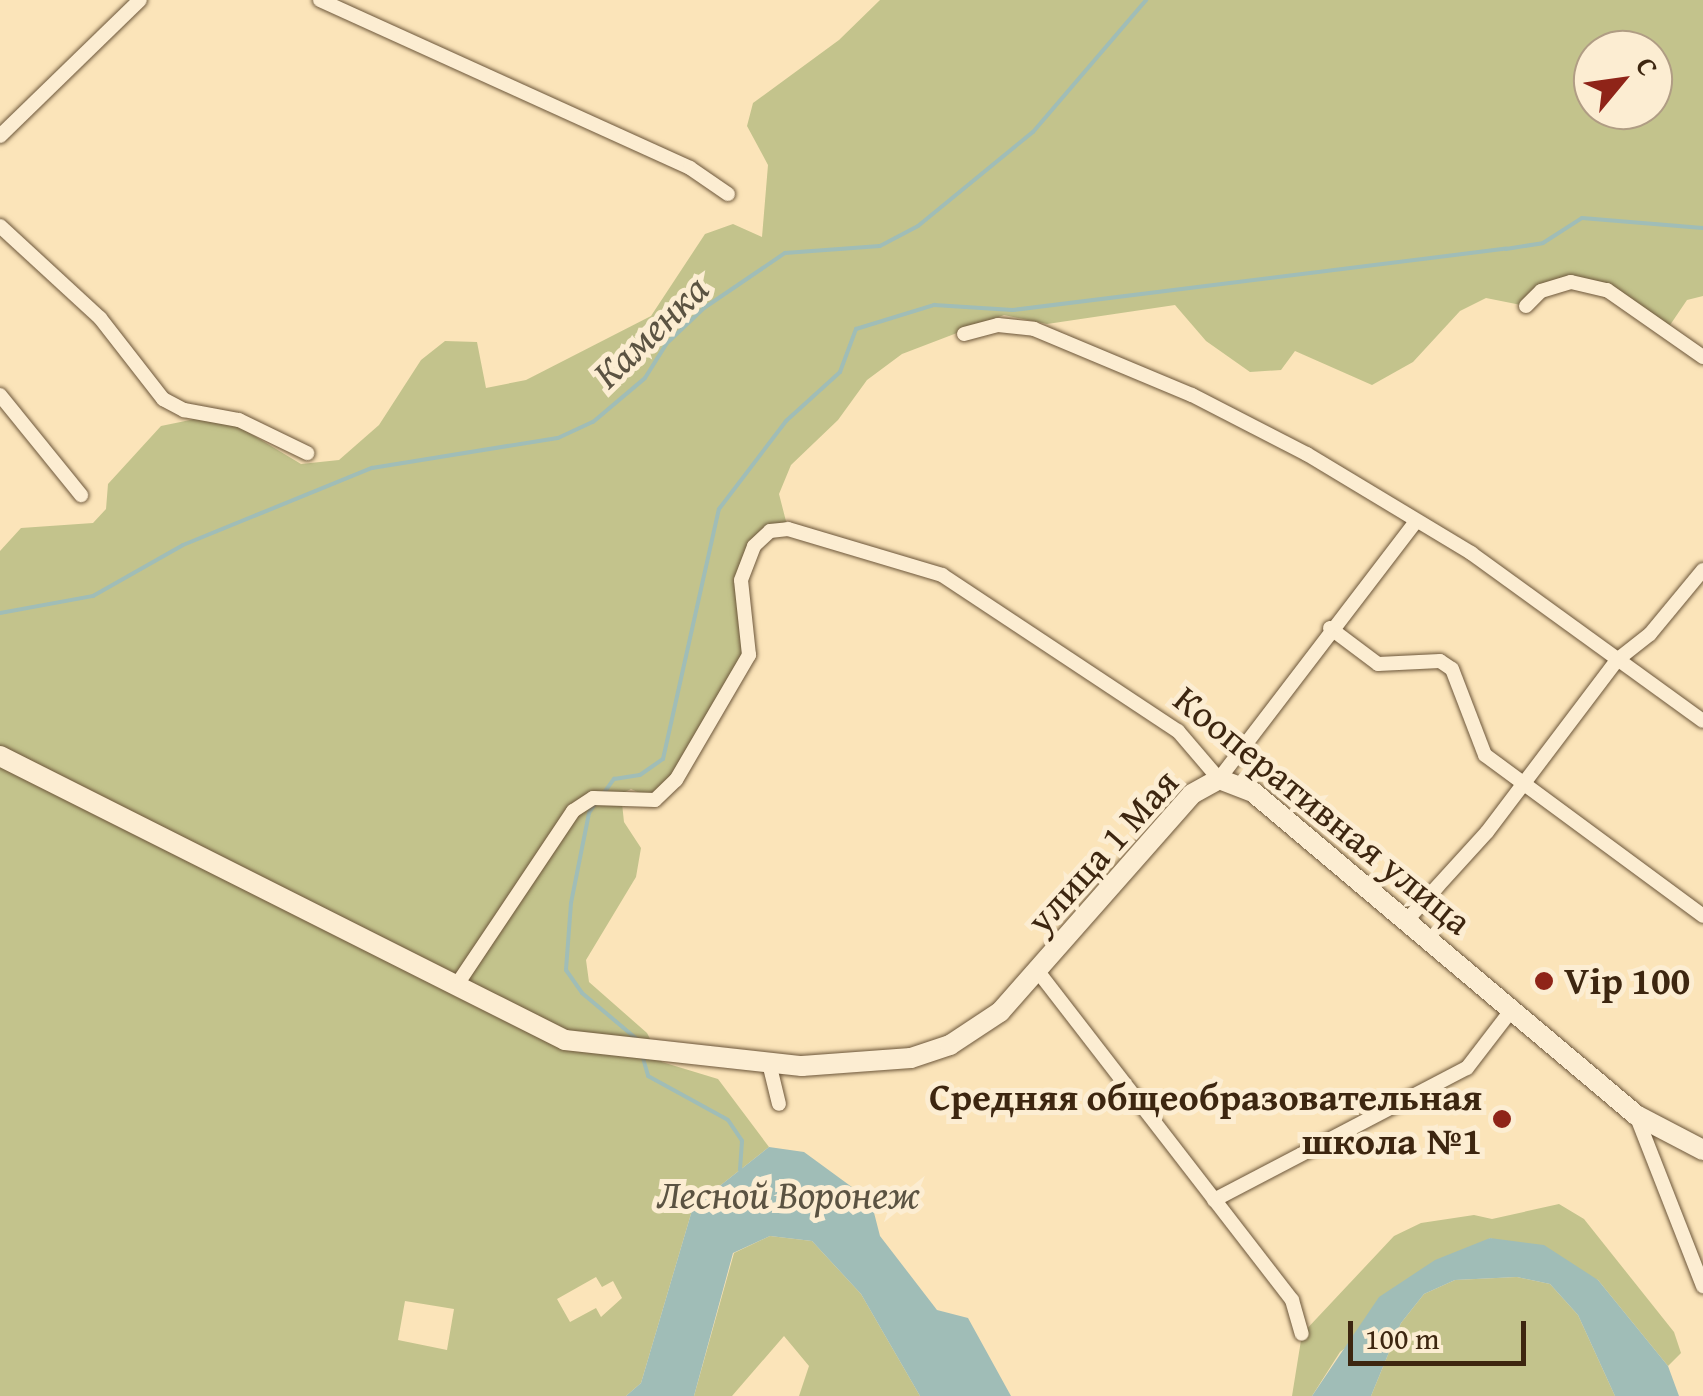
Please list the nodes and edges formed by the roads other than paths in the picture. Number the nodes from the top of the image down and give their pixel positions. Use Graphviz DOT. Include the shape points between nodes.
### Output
graph roads {
  1 [pos="140,0"];
  2 [pos="320,0"];
  3 [pos="0,136"];
  4 [pos="728,194"];
  5 [pos="0,226"];
  6 [pos="1526,306"];
  7 [pos="964,334"];
  8 [pos="1703,357"];
  9 [pos="0,395"];
  10 [pos="307,453"];
  11 [pos="80,495"];
  12 [pos="1414,524"];
  13 [pos="1703,570"];
  14 [pos="1330,628"];
  15 [pos="1617,660"];
  16 [pos="1703,721"];
  17 [pos="0,756"];
  18 [pos="1524,779"];
  19 [pos="1219,780"];
  20 [pos="1703,916"];
  21 [pos="1406,921"];
  22 [pos="1040,974"];
  23 [pos="458,983"];
  24 [pos="1510,1012"];
  25 [pos="769,1063"];
  26 [pos="779,1104"];
  27 [pos="1636,1116"];
  28 [pos="1703,1150"];
  29 [pos="1214,1200"];
  30 [pos="1703,1286"];
  31 [pos="1302,1334"];
  1 -- 3 [label="street"];
  2 -- 4 [label="street" via="690,168"];
  5 -- 10 [label="street" via="100,318 163,399 252,425"];
  6 -- 8 [label="street" via="1541,292 1572,282 1606,290"];
  7 -- 12 [label="street" via="998,325 1034,329 1192,395 1307,454"];
  9 -- 11 [label="street"];
  12 -- 14 [label="street"];
  12 -- 15 [label="street" via="1471,553"];
  13 -- 15 [label="street" via="1650,634"];
  14 -- 18 [label="street" via="1378,664 1440,661 1452,669 1485,755"];
  14 -- 19 [label="street"];
  15 -- 16 [label="street"];
  15 -- 18 [label="street"];
  17 -- 23 [label="street, улица 1 Мая"];
  18 -- 20 [label="street"];
  18 -- 21 [label="street"];
  19 -- 21 [label="street, Кооперативная улица" via="1253,792"];
  19 -- 22 [label="street, улица 1 Мая" via="1192,794"];
  19 -- 23 [label="street, Кооперативная улица" via="1178,730 942,575 788,530 770,531 754,546 741,580 749,655 676,780 655,800 593,798 573,811"];
  21 -- 24 [label="street, Кооперативная улица"];
  22 -- 25 [label="street, улица 1 Мая" via="1000,1012 924,1054 877,1064"];
  22 -- 29 [label="street, улица 1 Мая"];
  23 -- 25 [label="street, улица 1 Мая" via="565,1040"];
  24 -- 27 [label="street, Кооперативная улица"];
  24 -- 29 [label="street" via="1467,1068"];
  25 -- 26 [label="street"];
  27 -- 28 [label="street, Кооперативная улица"];
  27 -- 30 [label="street"];
  29 -- 31 [label="street, улица 1 Мая" via="1292,1300"];
}
